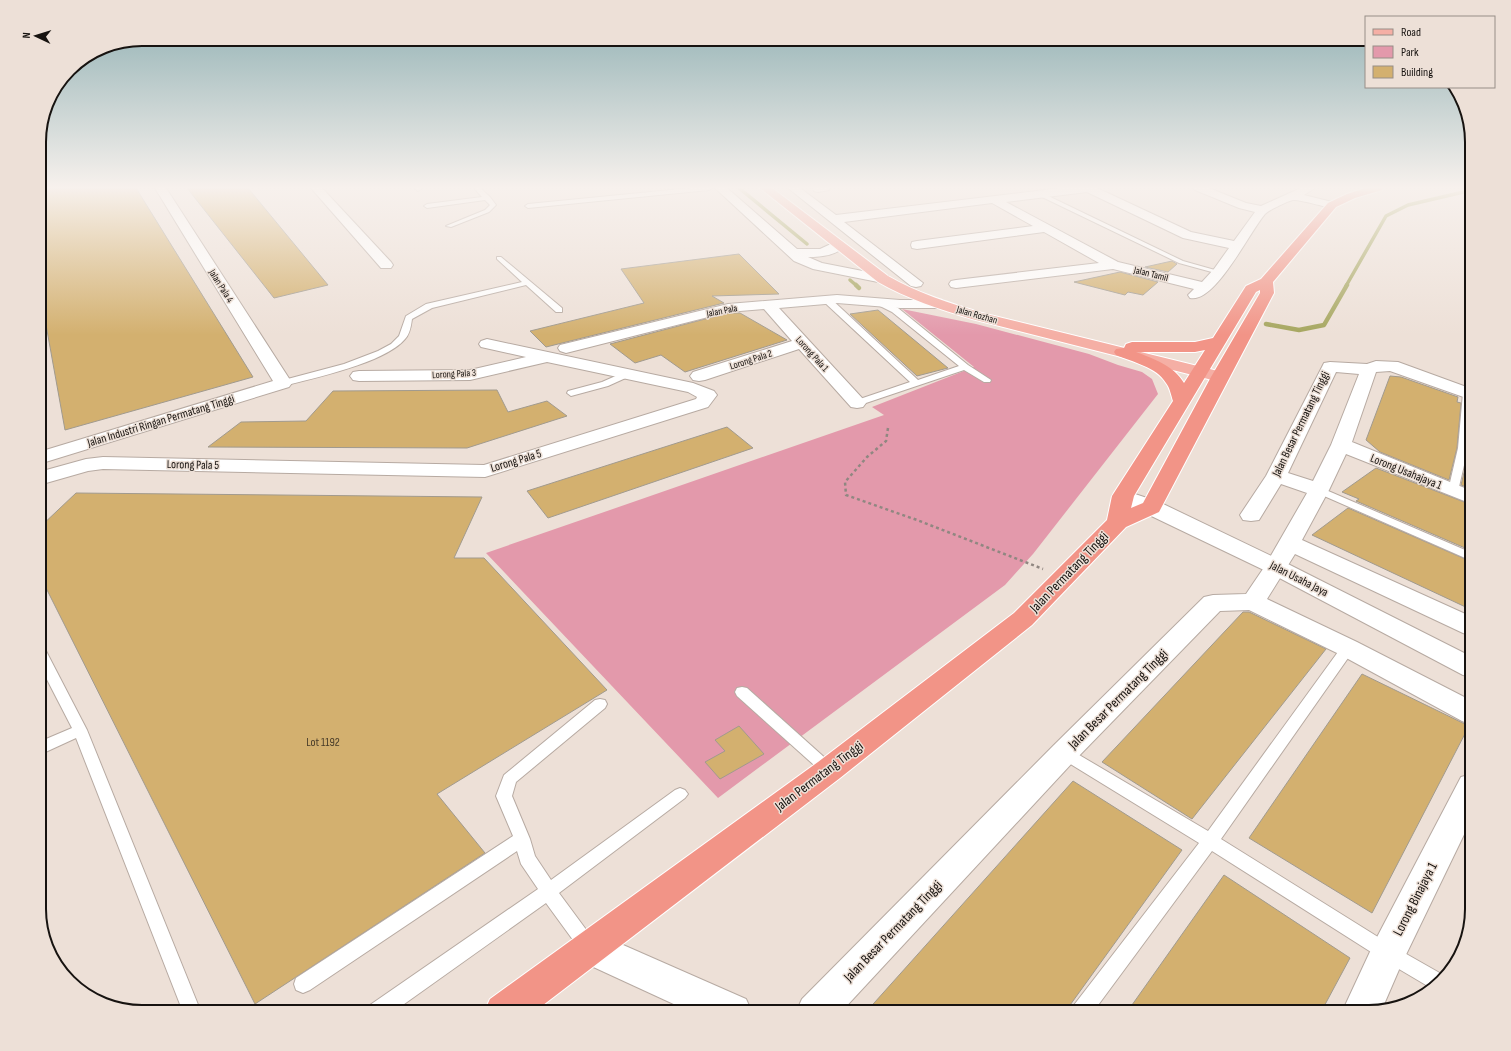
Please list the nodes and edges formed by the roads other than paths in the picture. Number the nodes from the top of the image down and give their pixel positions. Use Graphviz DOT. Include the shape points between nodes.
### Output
graph roads {
  1 [pos="191,237"];
  2 [pos="361,237"];
  3 [pos="774,237"];
  4 [pos="827,237"];
  5 [pos="845,237"];
  6 [pos="858,237"];
  7 [pos="981,237"];
  8 [pos="1062,237"];
  9 [pos="1129,237"];
  10 [pos="1196,237"];
  11 [pos="1242,237"];
  12 [pos="1303,237"];
  13 [pos="838,246"];
  14 [pos="917,246"];
  15 [pos="1236,246"];
  16 [pos="792,253"];
  17 [pos="499,258"];
  18 [pos="386,265"];
  19 [pos="1113,265"];
  20 [pos="1219,272"];
  21 [pos="1266,282"];
  22 [pos="527,283"];
  23 [pos="889,283"];
  24 [pos="916,283"];
  25 [pos="956,284"];
  26 [pos="826,299"];
  27 [pos="881,303"];
  28 [pos="940,304"];
  29 [pos="768,305"];
  30 [pos="559,310"];
  31 [pos="1218,342"];
  32 [pos="803,343"];
  33 [pos="487,344"];
  34 [pos="566,348"];
  35 [pos="1127,349"];
  36 [pos="548,357"];
  37 [pos="965,367"];
  38 [pos="1202,368"];
  39 [pos="1373,368"];
  40 [pos="1222,373"];
  41 [pos="627,374"];
  42 [pos="359,376"];
  43 [pos="699,376"];
  44 [pos="987,380"];
  45 [pos="283,383"];
  46 [pos="916,383"];
  47 [pos="1465,392"];
  48 [pos="571,393"];
  49 [pos="1182,401"];
  50 [pos="857,403"];
  51 [pos="1341,445"];
  52 [pos="1465,455"];
  53 [pos="46,456"];
  54 [pos="1276,476"];
  55 [pos="46,477"];
  56 [pos="1319,490"];
  57 [pos="1453,491"];
  58 [pos="1465,495"];
  59 [pos="1151,507"];
  60 [pos="1121,509"];
  61 [pos="1251,515"];
  62 [pos="1465,554"];
  63 [pos="1283,555"];
  64 [pos="1253,602"];
  65 [pos="1465,624"];
  66 [pos="1348,648"];
  67 [pos="46,664"];
  68 [pos="1465,664"];
  69 [pos="742,692"];
  70 [pos="600,704"];
  71 [pos="1465,710"];
  72 [pos="80,730"];
  73 [pos="46,746"];
  74 [pos="1064,754"];
  75 [pos="829,770"];
  76 [pos="680,794"];
  77 [pos="1465,800"];
  78 [pos="522,839"];
  79 [pos="1210,841"];
  80 [pos="549,891"];
  81 [pos="589,947"];
  82 [pos="1388,953"];
  83 [pos="1434,980"];
  84 [pos="303,984"];
  85 [pos="189,1005"];
  86 [pos="387,1005"];
  87 [pos="512,1005"];
  88 [pos="717,1005"];
  89 [pos="822,1005"];
  90 [pos="1086,1005"];
  91 [pos="1363,1005"];
  1 -- 45 [label="street, Jalan Pala 4"];
  2 -- 18 [label="street"];
  3 -- 16 [label="street"];
  4 -- 13 [label="main road, Jalan Rozhan"];
  5 -- 24 [label="main road, Jalan Rozhan" via="890,269"];
  6 -- 24 [label="street"];
  7 -- 14 [label="street"];
  8 -- 19 [label="street, Jalan Tamil"];
  9 -- 20 [label="lane" via="1181,262"];
  10 -- 15 [label="street"];
  11 -- 15 [label="street, Jalan Tamil"];
  12 -- 21 [label="highway, Jalan Permatang Tinggi"];
  13 -- 16 [label="street" via="822,252"];
  13 -- 23 [label="main road, Jalan Rozhan"];
  15 -- 20 [label="street, Jalan Tamil"];
  16 -- 23 [label="street" via="818,266"];
  17 -- 22 [label="lane"];
  19 -- 20 [label="street, Jalan Tamil" via="1200,291"];
  19 -- 25 [label="street"];
  21 -- 31 [label="highway, Jalan Permatang Tinggi" via="1251,289"];
  21 -- 40 [label="highway, Jalan Permatang Tinggi" via="1267,293"];
  22 -- 30 [label="lane"];
  22 -- 45 [label="lane" via="429,306 409,318 402,338 382,352"];
  23 -- 27 [label="street" via="896,292"];
  23 -- 28 [label="main road, Jalan Rozhan"];
  24 -- 35 [label="main road, Jalan Rozhan" via="993,310"];
  26 -- 27 [label="street, Jalan Pala"];
  26 -- 29 [label="street, Jalan Pala"];
  26 -- 46 [label="lane"];
  27 -- 28 [label="street, Jalan Pala"];
  27 -- 37 [label="lane" via="895,310"];
  28 -- 35 [label="main road, Jalan Rozhan" via="977,316"];
  29 -- 32 [label="street, Lorong Pala 1"];
  29 -- 34 [label="street, Jalan Pala" via="728,308"];
  31 -- 35 [label="highway" via="1195,347"];
  31 -- 38 [label="highway, Jalan Permatang Tinggi"];
  32 -- 43 [label="street, Lorong Pala 2"];
  32 -- 50 [label="street, Lorong Pala 1"];
  33 -- 36 [label="street, Lorong Pala 5"];
  35 -- 38 [label="main road, Jalan Rozhan"];
  35 -- 49 [label="highway" via="1170,375 1177,384"];
  36 -- 41 [label="street, Lorong Pala 5"];
  36 -- 42 [label="street, Lorong Pala 3" via="470,375"];
  37 -- 44 [label="lane"];
  37 -- 46 [label="lane"];
  38 -- 40 [label="main road, Jalan Rozhan"];
  38 -- 49 [label="highway, Jalan Permatang Tinggi"];
  39 -- 47 [label="street" via="1392,366"];
  39 -- 51 [label="street"];
  39 -- 54 [label="street, Jalan Besar Permatang Tinggi" via="1330,367"];
  40 -- 59 [label="highway, Jalan Permatang Tinggi"];
  41 -- 48 [label="lane" via="605,384"];
  41 -- 55 [label="street, Lorong Pala 5" via="693,388 708,395 702,403 485,471 103,463 86,465"];
  45 -- 53 [label="street, Jalan Industri Ringan Permatang Tinggi"];
  46 -- 50 [label="lane"];
  49 -- 60 [label="highway, Jalan Permatang Tinggi"];
  51 -- 56 [label="street"];
  51 -- 57 [label="street, Lorong Usahajaya 1"];
  52 -- 57 [label="lane"];
  54 -- 56 [label="street"];
  54 -- 61 [label="street, Jalan Besar Permatang Tinggi"];
  56 -- 62 [label="lane"];
  56 -- 63 [label="street"];
  57 -- 58 [label="street, Lorong Usahajaya 1"];
  59 -- 60 [label="highway, Jalan Permatang Tinggi"];
  59 -- 63 [label="street, Jalan Usaha Jaya"];
  60 -- 75 [label="highway, Jalan Permatang Tinggi" via="1064,577 1023,619"];
  63 -- 64 [label="street"];
  63 -- 65 [label="street, Jalan Usaha Jaya"];
  63 -- 68 [label="street, Jalan Usaha Jaya"];
  64 -- 66 [label="street"];
  64 -- 74 [label="street, Jalan Besar Permatang Tinggi" via="1213,603"];
  66 -- 71 [label="street"];
  66 -- 79 [label="lane"];
  67 -- 72 [label="lane"];
  69 -- 75 [label="lane"];
  70 -- 78 [label="lane" via="509,779 504,796"];
  72 -- 73 [label="lane"];
  72 -- 85 [label="lane"];
  74 -- 79 [label="lane"];
  74 -- 89 [label="street, Jalan Besar Permatang Tinggi"];
  75 -- 81 [label="highway, Jalan Permatang Tinggi"];
  76 -- 80 [label="lane"];
  77 -- 82 [label="street, Lorong Binajaya 1"];
  78 -- 80 [label="lane" via="527,860"];
  78 -- 84 [label="lane"];
  79 -- 82 [label="lane"];
  79 -- 90 [label="lane"];
  80 -- 81 [label="lane"];
  80 -- 86 [label="lane"];
  81 -- 87 [label="highway, Jalan Permatang Tinggi"];
  81 -- 88 [label="street"];
  82 -- 83 [label="lane"];
  82 -- 91 [label="street, Lorong Binajaya 1"];
}
